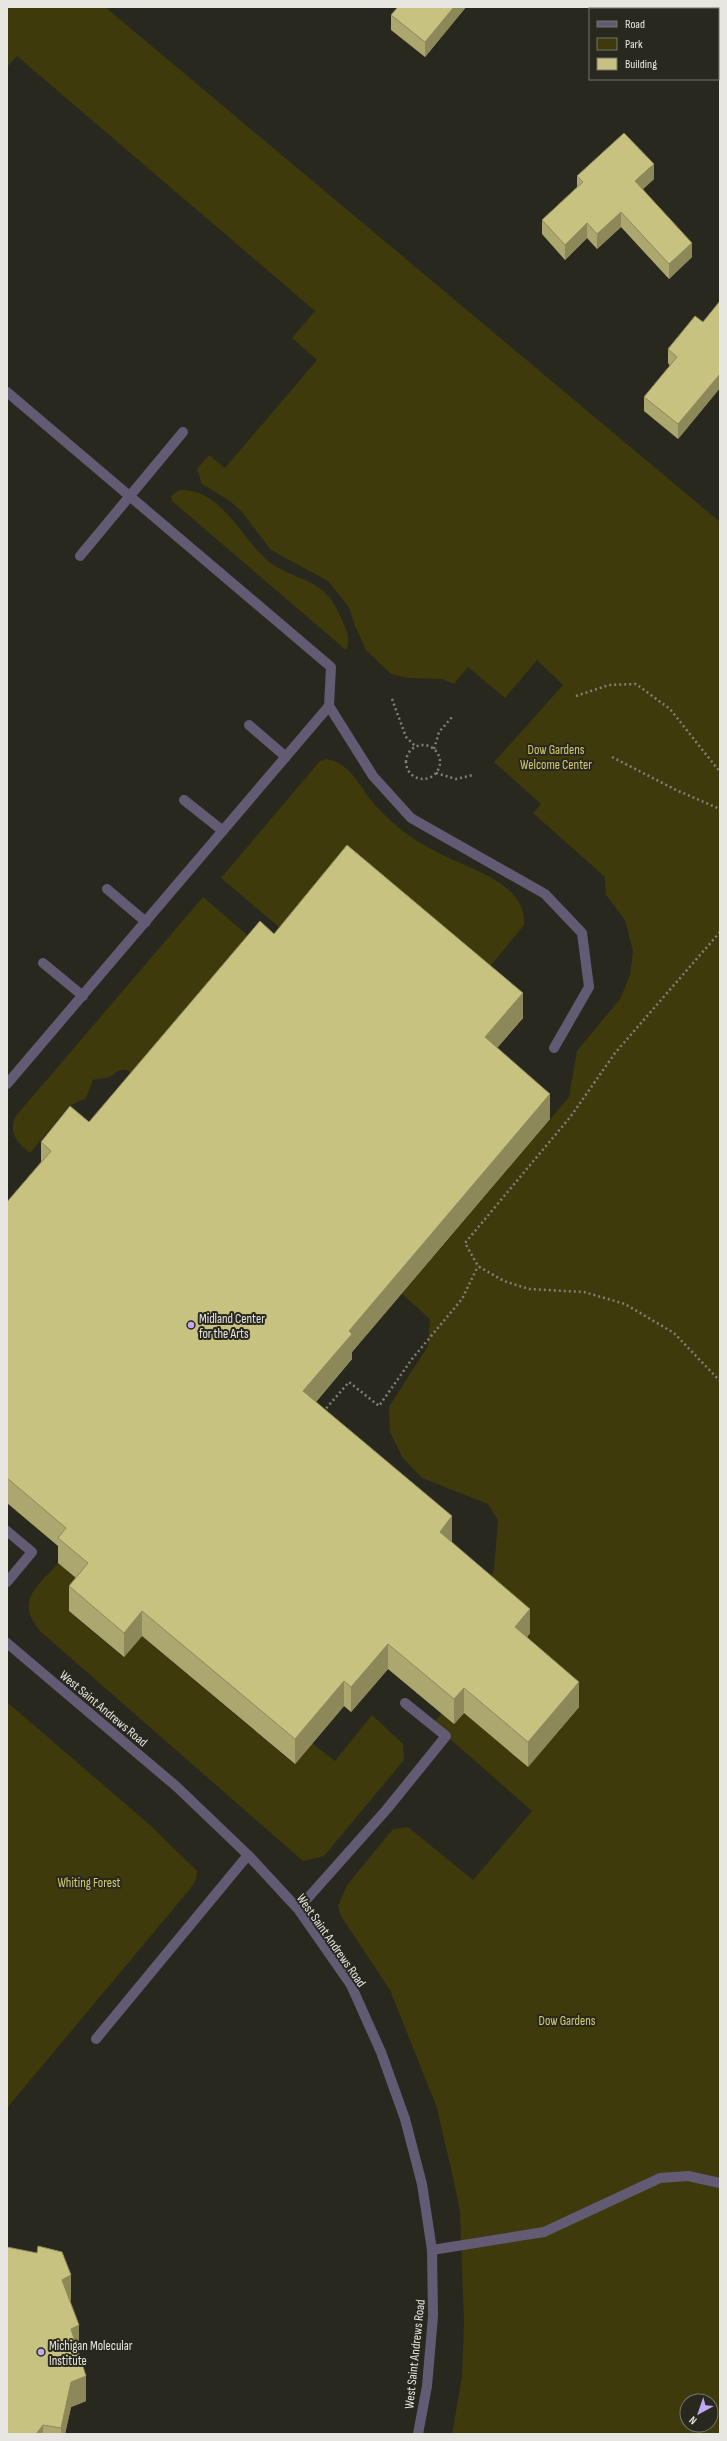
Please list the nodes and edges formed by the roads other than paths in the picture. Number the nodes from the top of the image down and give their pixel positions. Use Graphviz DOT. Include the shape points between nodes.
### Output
graph roads {
  1 [pos="7,392"];
  2 [pos="183,432"];
  3 [pos="129,496"];
  4 [pos="80,556"];
  5 [pos="330,706"];
  6 [pos="249,725"];
  7 [pos="286,757"];
  8 [pos="184,800"];
  9 [pos="223,831"];
  10 [pos="107,889"];
  11 [pos="146,922"];
  12 [pos="43,963"];
  13 [pos="83,996"];
  14 [pos="554,1048"];
  15 [pos="7,1084"];
  16 [pos="7,1531"];
  17 [pos="7,1582"];
  18 [pos="7,1643"];
  19 [pos="405,1703"];
  20 [pos="248,1855"];
  21 [pos="298,1909"];
  22 [pos="96,2039"];
  23 [pos="720,2183"];
  24 [pos="432,2250"];
  25 [pos="418,2434"];
  1 -- 3 [label="street"];
  2 -- 3 [label="street"];
  3 -- 4 [label="street"];
  3 -- 5 [label="street" via="332,667"];
  5 -- 7 [label="street"];
  5 -- 14 [label="street" via="373,776 411,818 545,894 582,933 589,987"];
  6 -- 7 [label="street"];
  7 -- 9 [label="street"];
  8 -- 9 [label="street"];
  9 -- 11 [label="street"];
  10 -- 11 [label="street"];
  11 -- 13 [label="street"];
  12 -- 13 [label="street"];
  13 -- 15 [label="street"];
  16 -- 17 [label="street" via="32,1552"];
  18 -- 20 [label="street, West Saint Andrews Road" via="177,1787"];
  19 -- 21 [label="street" via="446,1736 387,1809"];
  20 -- 21 [label="street, West Saint Andrews Road"];
  20 -- 22 [label="street"];
  21 -- 24 [label="street, West Saint Andrews Road" via="350,1985 381,2052 405,2120 422,2184"];
  23 -- 24 [label="street" via="688,2176 660,2178 544,2232"];
  24 -- 25 [label="street, West Saint Andrews Road" via="434,2316 427,2386"];
}
